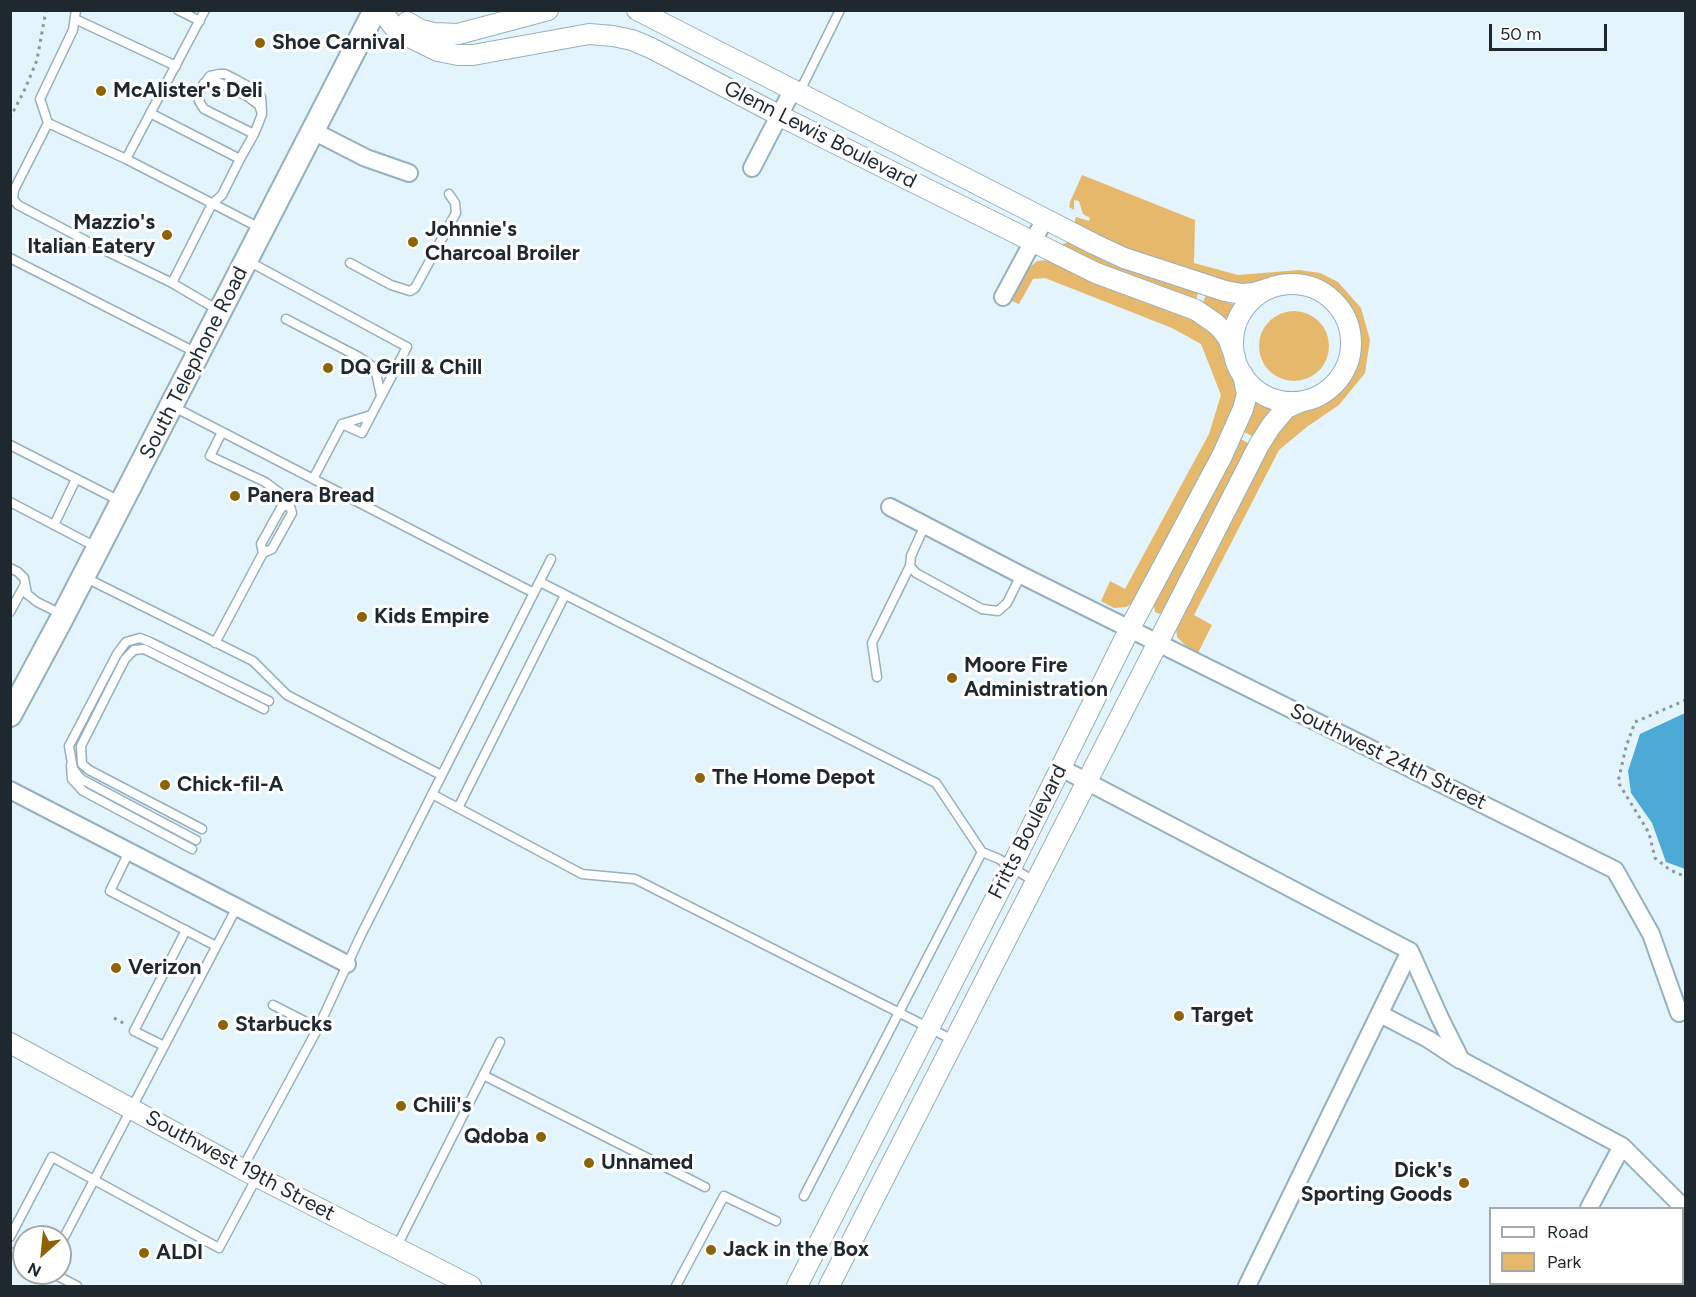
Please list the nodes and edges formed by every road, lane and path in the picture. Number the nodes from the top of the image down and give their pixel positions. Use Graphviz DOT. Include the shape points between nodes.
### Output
graph roads {
  1 [pos="45,10"];
  2 [pos="178,10"];
  3 [pos="205,10"];
  4 [pos="375,10"];
  5 [pos="383,10"];
  6 [pos="548,10"];
  7 [pos="637,10"];
  8 [pos="840,10"];
  9 [pos="75,15"];
  10 [pos="200,21"];
  11 [pos="176,66"];
  12 [pos="796,91"];
  13 [pos="150,113"];
  14 [pos="783,117"];
  15 [pos="10,118"];
  16 [pos="48,123"];
  17 [pos="313,131"];
  18 [pos="254,134"];
  19 [pos="126,159"];
  20 [pos="240,159"];
  21 [pos="752,168"];
  22 [pos="409,173"];
  23 [pos="449,194"];
  24 [pos="212,204"];
  25 [pos="1045,219"];
  26 [pos="263,230"];
  27 [pos="1033,242"];
  28 [pos="10,258"];
  29 [pos="247,261"];
  30 [pos="350,263"];
  31 [pos="172,283"];
  32 [pos="1273,287"];
  33 [pos="1003,297"];
  34 [pos="221,311"];
  35 [pos="286,319"];
  36 [pos="199,354"];
  37 [pos="1239,366"];
  38 [pos="381,397"];
  39 [pos="1300,402"];
  40 [pos="172,406"];
  41 [pos="371,415"];
  42 [pos="342,424"];
  43 [pos="222,432"];
  44 [pos="10,445"];
  45 [pos="76,478"];
  46 [pos="313,479"];
  47 [pos="10,502"];
  48 [pos="122,502"];
  49 [pos="890,507"];
  50 [pos="54,525"];
  51 [pos="925,525"];
  52 [pos="99,548"];
  53 [pos="551,560"];
  54 [pos="910,566"];
  55 [pos="10,568"];
  56 [pos="1021,575"];
  57 [pos="84,576"];
  58 [pos="540,582"];
  59 [pos="24,586"];
  60 [pos="534,593"];
  61 [pos="566,595"];
  62 [pos="17,599"];
  63 [pos="41,604"];
  64 [pos="11,609"];
  65 [pos="64,615"];
  66 [pos="1130,628"];
  67 [pos="1158,642"];
  68 [pos="215,643"];
  69 [pos="877,677"];
  70 [pos="14,700"];
  71 [pos="1686,700"];
  72 [pos="269,701"];
  73 [pos="264,709"];
  74 [pos="71,759"];
  75 [pos="1061,768"];
  76 [pos="441,775"];
  77 [pos="1086,782"];
  78 [pos="10,790"];
  79 [pos="432,794"];
  80 [pos="458,808"];
  81 [pos="202,829"];
  82 [pos="196,840"];
  83 [pos="192,849"];
  84 [pos="129,852"];
  85 [pos="982,852"];
  86 [pos="1012,866"];
  87 [pos="1686,877"];
  88 [pos="1036,882"];
  89 [pos="237,907"];
  90 [pos="186,930"];
  91 [pos="216,946"];
  92 [pos="1410,951"];
  93 [pos="347,964"];
  94 [pos="273,1005"];
  95 [pos="899,1013"];
  96 [pos="1679,1013"];
  97 [pos="1380,1014"];
  98 [pos="929,1027"];
  99 [pos="318,1028"];
  100 [pos="955,1041"];
  101 [pos="500,1042"];
  102 [pos="10,1043"];
  103 [pos="164,1046"];
  104 [pos="1461,1060"];
  105 [pos="483,1075"];
  106 [pos="132,1108"];
  107 [pos="1622,1146"];
  108 [pos="250,1173"];
  109 [pos="94,1180"];
  110 [pos="705,1187"];
  111 [pos="804,1196"];
  112 [pos="1590,1207"];
  113 [pos="1683,1207"];
  114 [pos="776,1221"];
  115 [pos="70,1225"];
  116 [pos="10,1237"];
  117 [pos="396,1248"];
  118 [pos="471,1287"];
  119 [pos="676,1287"];
  120 [pos="797,1287"];
  121 [pos="830,1287"];
  122 [pos="1247,1287"];
  1 -- 15 [label="path" via="37,60"];
  2 -- 10 [label="lane"];
  3 -- 10 [label="lane"];
  4 -- 17 [label="main road, South Telephone Road"];
  5 -- 6 [label="street, Glenn Lewis Boulevard" via="421,30 445,35"];
  5 -- 14 [label="street, Glenn Lewis Boulevard" via="398,32 438,51 458,55 589,34 632,40"];
  7 -- 12 [label="street, Glenn Lewis Boulevard"];
  8 -- 12 [label="lane"];
  9 -- 11 [label="lane"];
  9 -- 16 [label="lane" via="73,30 40,99"];
  10 -- 11 [label="lane"];
  11 -- 13 [label="lane"];
  12 -- 14 [label="street"];
  12 -- 25 [label="street, Glenn Lewis Boulevard"];
  13 -- 19 [label="lane"];
  13 -- 20 [label="lane"];
  14 -- 21 [label="street"];
  14 -- 27 [label="street, Glenn Lewis Boulevard"];
  16 -- 19 [label="lane"];
  16 -- 31 [label="lane" via="13,199"];
  17 -- 22 [label="street" via="366,158"];
  17 -- 26 [label="main road, South Telephone Road"];
  18 -- 18 [label="lane" via="262,114 259,105 218,82 204,83 199,101 204,109"];
  18 -- 20 [label="lane"];
  19 -- 24 [label="lane"];
  20 -- 24 [label="lane" via="222,195"];
  23 -- 30 [label="lane" via="456,213 415,288 410,291 391,285"];
  24 -- 26 [label="lane"];
  24 -- 31 [label="lane"];
  25 -- 27 [label="street"];
  25 -- 32 [label="street, Glenn Lewis Boulevard" via="1124,258 1205,286 1242,294"];
  26 -- 29 [label="main road, South Telephone Road"];
  27 -- 33 [label="street"];
  27 -- 37 [label="street, Glenn Lewis Boulevard" via="1096,273 1196,310 1222,330"];
  28 -- 36 [label="lane"];
  29 -- 34 [label="main road, South Telephone Road"];
  29 -- 38 [label="lane" via="407,347"];
  31 -- 34 [label="lane"];
  32 -- 37 [label="street" via="1255,297 1236,325 1233,341"];
  32 -- 39 [label="street" via="1312,287 1329,296 1343,311 1351,330 1352,350 1347,369 1319,397"];
  34 -- 36 [label="main road, South Telephone Road"];
  35 -- 38 [label="lane" via="375,368"];
  36 -- 40 [label="main road, South Telephone Road"];
  37 -- 39 [label="street" via="1261,394 1280,401"];
  37 -- 66 [label="street, Fritts Boulevard" via="1247,394 1243,409"];
  38 -- 41 [label="lane"];
  39 -- 67 [label="street, Fritts Boulevard" via="1287,408 1259,445"];
  40 -- 43 [label="lane"];
  40 -- 48 [label="main road, South Telephone Road"];
  41 -- 42 [label="lane"];
  41 -- 42 [label="lane" via="362,433"];
  42 -- 46 [label="lane"];
  43 -- 46 [label="lane"];
  43 -- 68 [label="lane" via="210,456 265,482 285,496 292,513 272,549 263,553 255,566"];
  44 -- 45 [label="lane"];
  45 -- 48 [label="lane"];
  45 -- 50 [label="lane"];
  46 -- 60 [label="lane"];
  47 -- 50 [label="lane"];
  48 -- 52 [label="main road, South Telephone Road"];
  49 -- 51 [label="street, Southwest 24th Street"];
  50 -- 52 [label="lane"];
  51 -- 54 [label="lane"];
  51 -- 56 [label="street, Southwest 24th Street"];
  52 -- 57 [label="main road, South Telephone Road"];
  53 -- 58 [label="lane"];
  54 -- 56 [label="lane" via="982,609 998,611 1007,603"];
  54 -- 69 [label="lane" via="872,643"];
  55 -- 59 [label="lane" via="24,578"];
  56 -- 66 [label="street, Southwest 24th Street"];
  57 -- 65 [label="main road, South Telephone Road"];
  57 -- 68 [label="lane"];
  58 -- 60 [label="lane"];
  58 -- 61 [label="lane"];
  59 -- 62 [label="lane"];
  59 -- 63 [label="lane" via="27,594"];
  60 -- 76 [label="lane"];
  61 -- 80 [label="lane"];
  61 -- 85 [label="lane" via="936,783"];
  62 -- 63 [label="lane"];
  62 -- 64 [label="lane"];
  63 -- 65 [label="lane"];
  65 -- 70 [label="main road, South Telephone Road"];
  66 -- 67 [label="street, Southwest 24th Street"];
  66 -- 75 [label="street, Fritts Boulevard"];
  67 -- 77 [label="street, Fritts Boulevard"];
  67 -- 96 [label="street, Southwest 24th Street" via="1615,870 1651,934"];
  68 -- 76 [label="lane" via="253,661 287,695"];
  71 -- 87 [label="path" via="1635,722 1618,782 1649,833 1655,858"];
  72 -- 74 [label="lane" via="150,642 140,638 126,642 69,746"];
  73 -- 81 [label="lane" via="144,649 134,650 125,659 81,746 82,764"];
  74 -- 82 [label="lane" via="81,779"];
  74 -- 83 [label="lane" via="72,778 83,791"];
  75 -- 77 [label="street"];
  75 -- 86 [label="street, Fritts Boulevard"];
  76 -- 79 [label="lane"];
  77 -- 88 [label="street, Fritts Boulevard"];
  77 -- 92 [label="street"];
  78 -- 84 [label="street"];
  79 -- 80 [label="lane"];
  79 -- 93 [label="lane"];
  80 -- 95 [label="lane" via="582,874 635,879"];
  84 -- 89 [label="street"];
  84 -- 90 [label="lane" via="110,891"];
  85 -- 86 [label="lane"];
  85 -- 95 [label="lane"];
  86 -- 88 [label="lane"];
  86 -- 98 [label="street, Fritts Boulevard"];
  88 -- 100 [label="street, Fritts Boulevard"];
  89 -- 91 [label="lane"];
  89 -- 93 [label="street"];
  90 -- 91 [label="lane"];
  90 -- 103 [label="lane" via="134,1031"];
  91 -- 103 [label="lane"];
  92 -- 97 [label="street"];
  92 -- 104 [label="street"];
  93 -- 99 [label="lane"];
  94 -- 99 [label="lane"];
  95 -- 98 [label="lane"];
  95 -- 111 [label="lane"];
  97 -- 104 [label="street"];
  97 -- 122 [label="street"];
  98 -- 100 [label="lane"];
  98 -- 120 [label="street, Fritts Boulevard"];
  99 -- 108 [label="lane"];
  100 -- 121 [label="street, Fritts Boulevard"];
  101 -- 105 [label="lane"];
  102 -- 106 [label="street, Southwest 19th Street"];
  103 -- 106 [label="lane"];
  104 -- 107 [label="street"];
  105 -- 110 [label="lane"];
  105 -- 117 [label="lane"];
  106 -- 108 [label="street, Southwest 19th Street"];
  106 -- 109 [label="lane"];
  107 -- 112 [label="street"];
  107 -- 113 [label="street"];
  108 -- 109 [label="lane" via="219,1248"];
  108 -- 117 [label="street, Southwest 19th Street"];
  109 -- 115 [label="lane"];
  109 -- 116 [label="lane" via="52,1157"];
  114 -- 119 [label="lane" via="724,1196"];
  117 -- 118 [label="street, Southwest 19th Street"];
}
